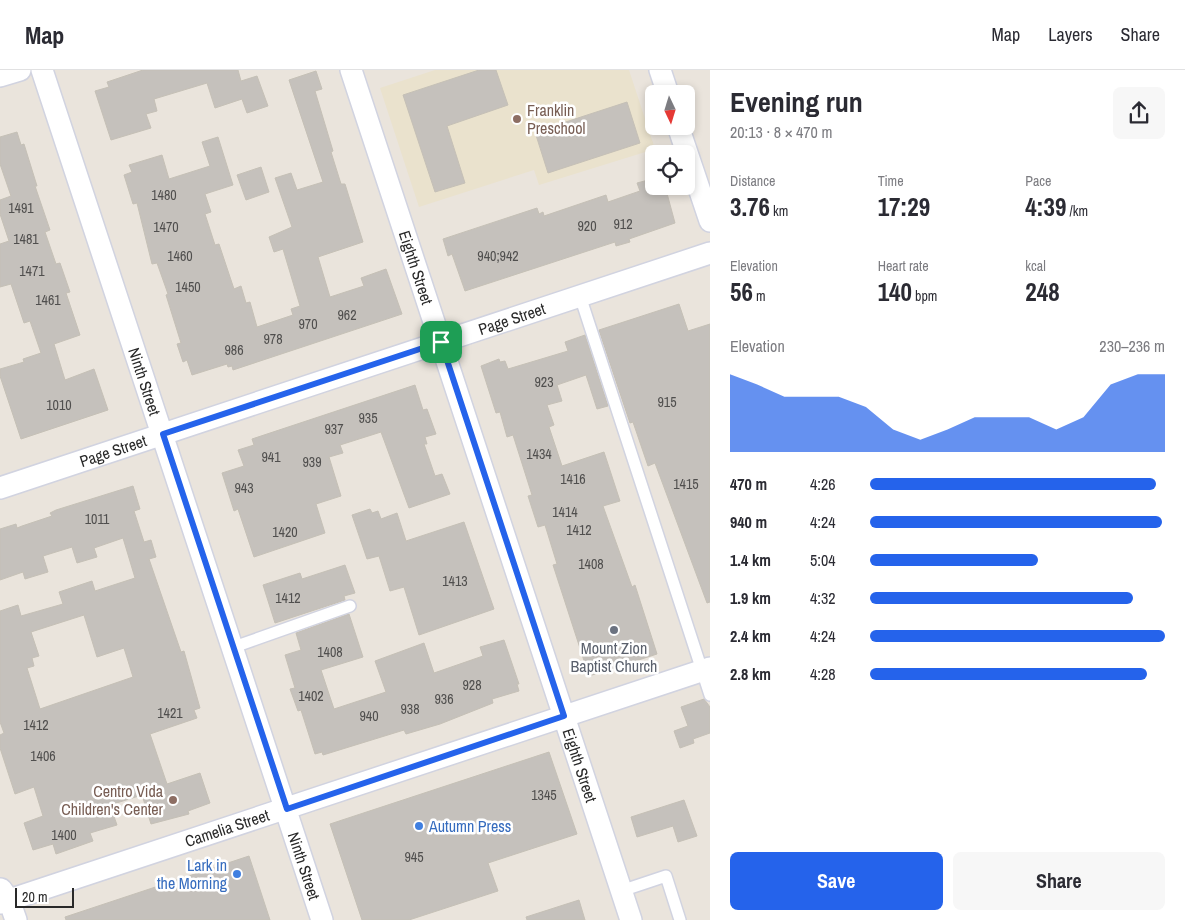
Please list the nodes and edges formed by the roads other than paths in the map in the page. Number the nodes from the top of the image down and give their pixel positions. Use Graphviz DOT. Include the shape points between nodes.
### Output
graph roads {
  1 [pos="20,70"];
  2 [pos="42,70"];
  3 [pos="351,70"];
  4 [pos="660,70"];
  5 [pos="0,76"];
  6 [pos="665,85"];
  7 [pos="681,135"];
  8 [pos="710,221"];
  9 [pos="710,253"];
  10 [pos="580,296"];
  11 [pos="441,342"];
  12 [pos="163,434"];
  13 [pos="0,488"];
  14 [pos="350,606"];
  15 [pos="234,647"];
  16 [pos="706,669"];
  17 [pos="710,695"];
  18 [pos="564,716"];
  19 [pos="287,809"];
  20 [pos="621,891"];
  21 [pos="3,897"];
  22 [pos="16,920"];
  23 [pos="322,920"];
  24 [pos="631,920"];
  25 [pos="680,920"];
  1 -- 5 [label="street"];
  2 -- 12 [label="street, Ninth Street"];
  3 -- 11 [label="street, Eighth Street"];
  4 -- 6 [label="street"];
  7 -- 8 [label="street"];
  9 -- 10 [label="street, Page Street"];
  10 -- 11 [label="street, Page Street"];
  10 -- 16 [label="lane"];
  11 -- 12 [label="street, Page Street"];
  11 -- 18 [label="street, Eighth Street"];
  12 -- 13 [label="street, Page Street"];
  12 -- 15 [label="street, Ninth Street"];
  14 -- 15 [label="lane"];
  15 -- 19 [label="street, Ninth Street"];
  16 -- 17 [label="lane"];
  16 -- 18 [label="street, Camelia Street"];
  18 -- 19 [label="street, Camelia Street"];
  18 -- 20 [label="street, Eighth Street"];
  19 -- 21 [label="street, Camelia Street"];
  19 -- 23 [label="street, Ninth Street"];
  20 -- 24 [label="street, Eighth Street"];
  20 -- 25 [label="lane" via="666,876"];
  21 -- 22 [label="street"];
}
